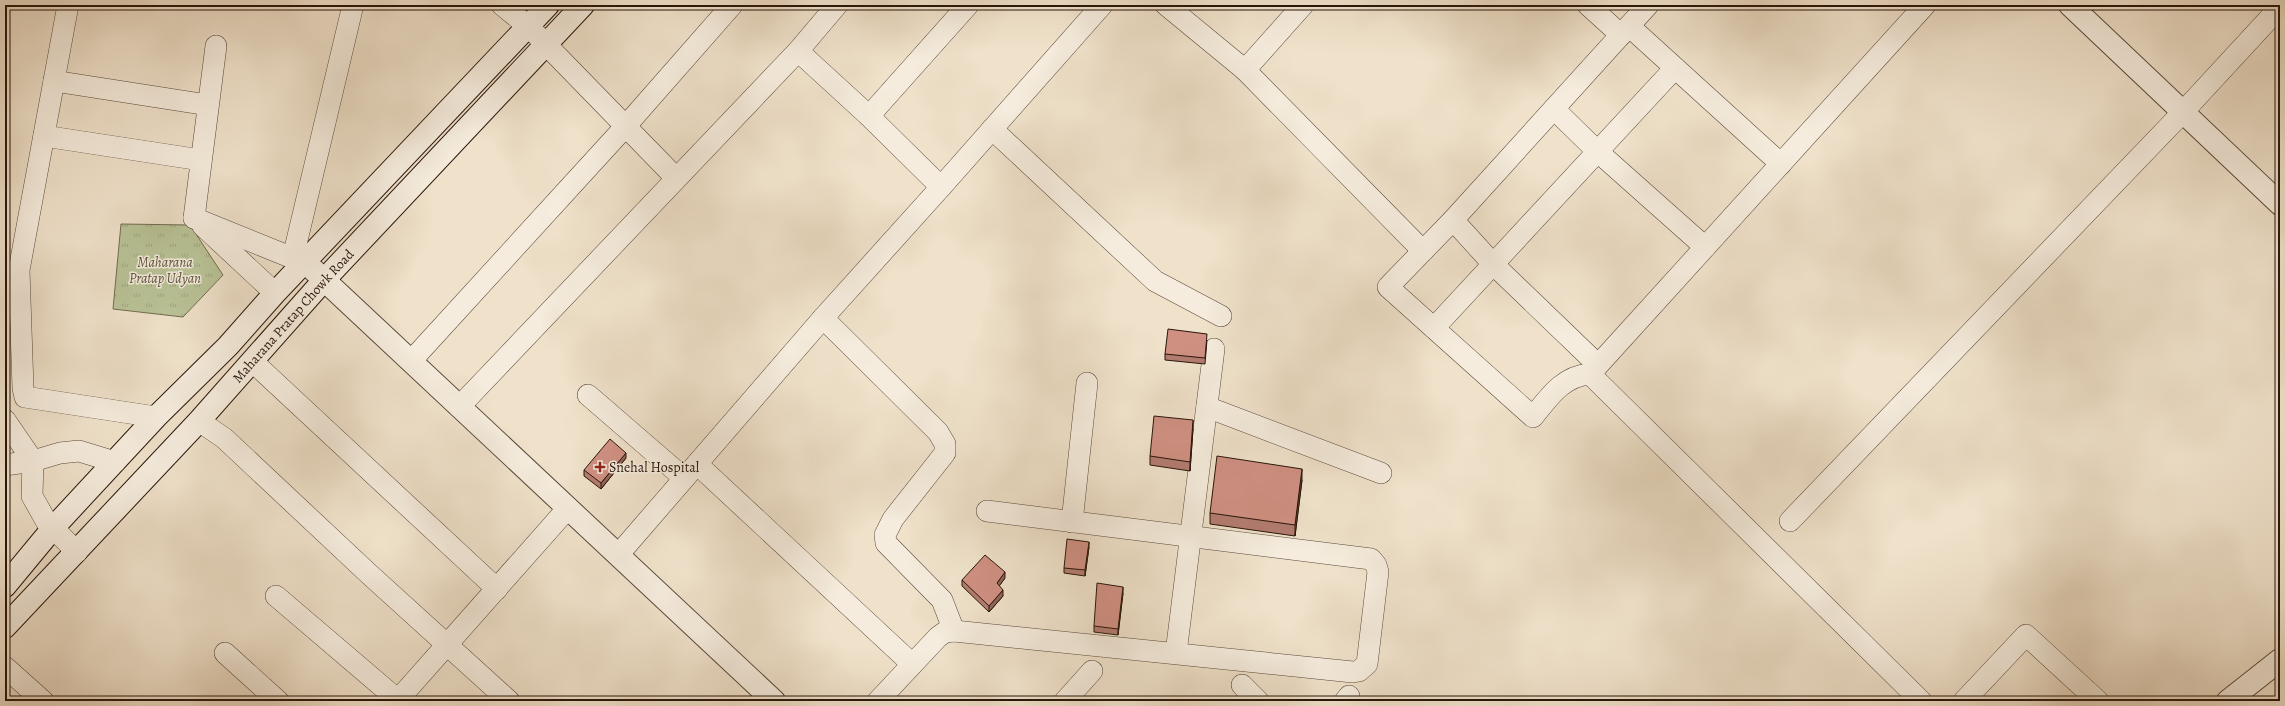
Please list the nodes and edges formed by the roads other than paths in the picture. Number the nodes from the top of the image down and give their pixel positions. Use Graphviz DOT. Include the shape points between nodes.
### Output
graph roads {
  1 [pos="68,5"];
  2 [pos="353,5"];
  3 [pos="502,5"];
  4 [pos="548,5"];
  5 [pos="583,5"];
  6 [pos="732,5"];
  7 [pos="837,5"];
  8 [pos="1102,5"];
  9 [pos="1166,5"];
  10 [pos="1588,5"];
  11 [pos="1648,5"];
  12 [pos="1925,5"];
  13 [pos="2070,5"];
  14 [pos="966,6"];
  15 [pos="2280,7"];
  16 [pos="1293,8"];
  17 [pos="529,27"];
  18 [pos="1625,31"];
  19 [pos="545,44"];
  20 [pos="216,46"];
  21 [pos="798,51"];
  22 [pos="1675,68"];
  23 [pos="1245,70"];
  24 [pos="54,81"];
  25 [pos="208,105"];
  26 [pos="1554,109"];
  27 [pos="2183,112"];
  28 [pos="869,116"];
  29 [pos="624,126"];
  30 [pos="992,129"];
  31 [pos="44,136"];
  32 [pos="1597,152"];
  33 [pos="201,160"];
  34 [pos="1781,164"];
  35 [pos="676,178"];
  36 [pos="941,188"];
  37 [pos="2280,204"];
  38 [pos="194,218"];
  39 [pos="1453,220"];
  40 [pos="1705,247"];
  41 [pos="1423,251"];
  42 [pos="299,260"];
  43 [pos="1493,264"];
  44 [pos="324,280"];
  45 [pos="275,294"];
  46 [pos="1221,316"];
  47 [pos="823,318"];
  48 [pos="1434,328"];
  49 [pos="1214,349"];
  50 [pos="252,361"];
  51 [pos="411,361"];
  52 [pos="1594,369"];
  53 [pos="1087,383"];
  54 [pos="588,395"];
  55 [pos="460,407"];
  56 [pos="1207,407"];
  57 [pos="156,417"];
  58 [pos="5,420"];
  59 [pos="199,422"];
  60 [pos="33,461"];
  61 [pos="115,462"];
  62 [pos="5,465"];
  63 [pos="691,471"];
  64 [pos="1380,473"];
  65 [pos="568,508"];
  66 [pos="987,511"];
  67 [pos="1790,521"];
  68 [pos="1072,522"];
  69 [pos="53,528"];
  70 [pos="1191,536"];
  71 [pos="77,552"];
  72 [pos="618,555"];
  73 [pos="5,586"];
  74 [pos="497,589"];
  75 [pos="276,596"];
  76 [pos="5,627"];
  77 [pos="954,631"];
  78 [pos="447,645"];
  79 [pos="225,653"];
  80 [pos="1176,653"];
  81 [pos="2280,660"];
  82 [pos="912,664"];
  83 [pos="5,667"];
  84 [pos="1092,671"];
  85 [pos="1242,685"];
  86 [pos="397,700"];
  87 [pos="43,701"];
  88 [pos="278,701"];
  89 [pos="509,701"];
  90 [pos="774,701"];
  91 [pos="878,701"];
  92 [pos="1065,701"];
  93 [pos="1258,701"];
  94 [pos="1921,701"];
  95 [pos="1964,701"];
  96 [pos="2098,701"];
  97 [pos="2228,701"];
  1 -- 24 [label="street"];
  2 -- 42 [label="street"];
  3 -- 17 [label="street"];
  4 -- 17 [label="main road, Maharana Pratap Chowk Road"];
  5 -- 19 [label="main road, Maharana Pratap Chowk Road"];
  6 -- 29 [label="street"];
  7 -- 21 [label="street"];
  8 -- 30 [label="street"];
  9 -- 23 [label="street"];
  10 -- 18 [label="street"];
  11 -- 18 [label="street"];
  12 -- 34 [label="street"];
  13 -- 27 [label="main road"];
  14 -- 28 [label="street"];
  15 -- 27 [label="street"];
  16 -- 23 [label="street"];
  17 -- 19 [label="street"];
  17 -- 42 [label="main road, Maharana Pratap Chowk Road"];
  18 -- 22 [label="street"];
  18 -- 26 [label="street"];
  19 -- 29 [label="street"];
  19 -- 44 [label="main road, Maharana Pratap Chowk Road"];
  20 -- 25 [label="street"];
  21 -- 28 [label="street"];
  21 -- 35 [label="street"];
  22 -- 32 [label="street"];
  22 -- 34 [label="street"];
  23 -- 41 [label="street"];
  24 -- 25 [label="street"];
  24 -- 31 [label="street"];
  25 -- 33 [label="street"];
  26 -- 32 [label="street"];
  26 -- 39 [label="street"];
  27 -- 37 [label="main road"];
  27 -- 67 [label="street"];
  28 -- 36 [label="street"];
  29 -- 35 [label="street"];
  29 -- 51 [label="street"];
  30 -- 36 [label="street"];
  30 -- 46 [label="street" via="1156,281"];
  31 -- 33 [label="street"];
  31 -- 57 [label="street" via="19,270 25,397"];
  32 -- 40 [label="street"];
  32 -- 43 [label="street"];
  33 -- 38 [label="street"];
  34 -- 40 [label="street"];
  35 -- 55 [label="street"];
  36 -- 47 [label="street"];
  38 -- 42 [label="street"];
  38 -- 45 [label="street"];
  39 -- 41 [label="street"];
  39 -- 43 [label="street"];
  40 -- 52 [label="street"];
  41 -- 48 [label="street" via="1388,287"];
  42 -- 44 [label="main road"];
  42 -- 45 [label="main road, Maharana Pratap Chowk Road"];
  43 -- 48 [label="street"];
  43 -- 52 [label="street"];
  44 -- 50 [label="main road, Maharana Pratap Chowk Road"];
  44 -- 51 [label="main road"];
  45 -- 57 [label="main road, Maharana Pratap Chowk Road" via="228,346"];
  47 -- 63 [label="street"];
  47 -- 77 [label="street" via="938,432 945,444 945,454 893,519 885,535 886,543 942,600"];
  48 -- 52 [label="street" via="1533,417 1552,394 1576,375"];
  49 -- 56 [label="street"];
  50 -- 59 [label="main road, Maharana Pratap Chowk Road"];
  50 -- 74 [label="street"];
  51 -- 55 [label="main road"];
  52 -- 94 [label="street"];
  53 -- 68 [label="street"];
  54 -- 63 [label="street"];
  55 -- 65 [label="main road"];
  56 -- 64 [label="street"];
  56 -- 70 [label="street"];
  57 -- 61 [label="main road, Maharana Pratap Chowk Road"];
  58 -- 60 [label="street"];
  59 -- 71 [label="main road, Maharana Pratap Chowk Road"];
  59 -- 78 [label="street" via="224,438"];
  60 -- 61 [label="street" via="60,453 79,451"];
  60 -- 62 [label="street"];
  60 -- 69 [label="street" via="32,496 46,521"];
  61 -- 69 [label="main road, Maharana Pratap Chowk Road"];
  63 -- 72 [label="street"];
  63 -- 82 [label="street"];
  65 -- 72 [label="main road"];
  65 -- 74 [label="street"];
  66 -- 68 [label="street"];
  68 -- 70 [label="street"];
  69 -- 71 [label="street"];
  69 -- 73 [label="main road, Maharana Pratap Chowk Road"];
  70 -- 80 [label="street"];
  70 -- 80 [label="street" via="1370,559 1378,572 1368,660 1364,668 1353,672"];
  71 -- 76 [label="main road, Maharana Pratap Chowk Road"];
  72 -- 90 [label="main road"];
  74 -- 78 [label="street"];
  75 -- 86 [label="street"];
  77 -- 80 [label="street"];
  77 -- 82 [label="street" via="938,636"];
  78 -- 86 [label="street"];
  78 -- 89 [label="street"];
  79 -- 88 [label="street"];
  81 -- 97 [label="main road"];
  82 -- 91 [label="street"];
  83 -- 87 [label="street"];
  84 -- 92 [label="street"];
  85 -- 93 [label="street"];
  95 -- 96 [label="street" via="2026,635"];
}
